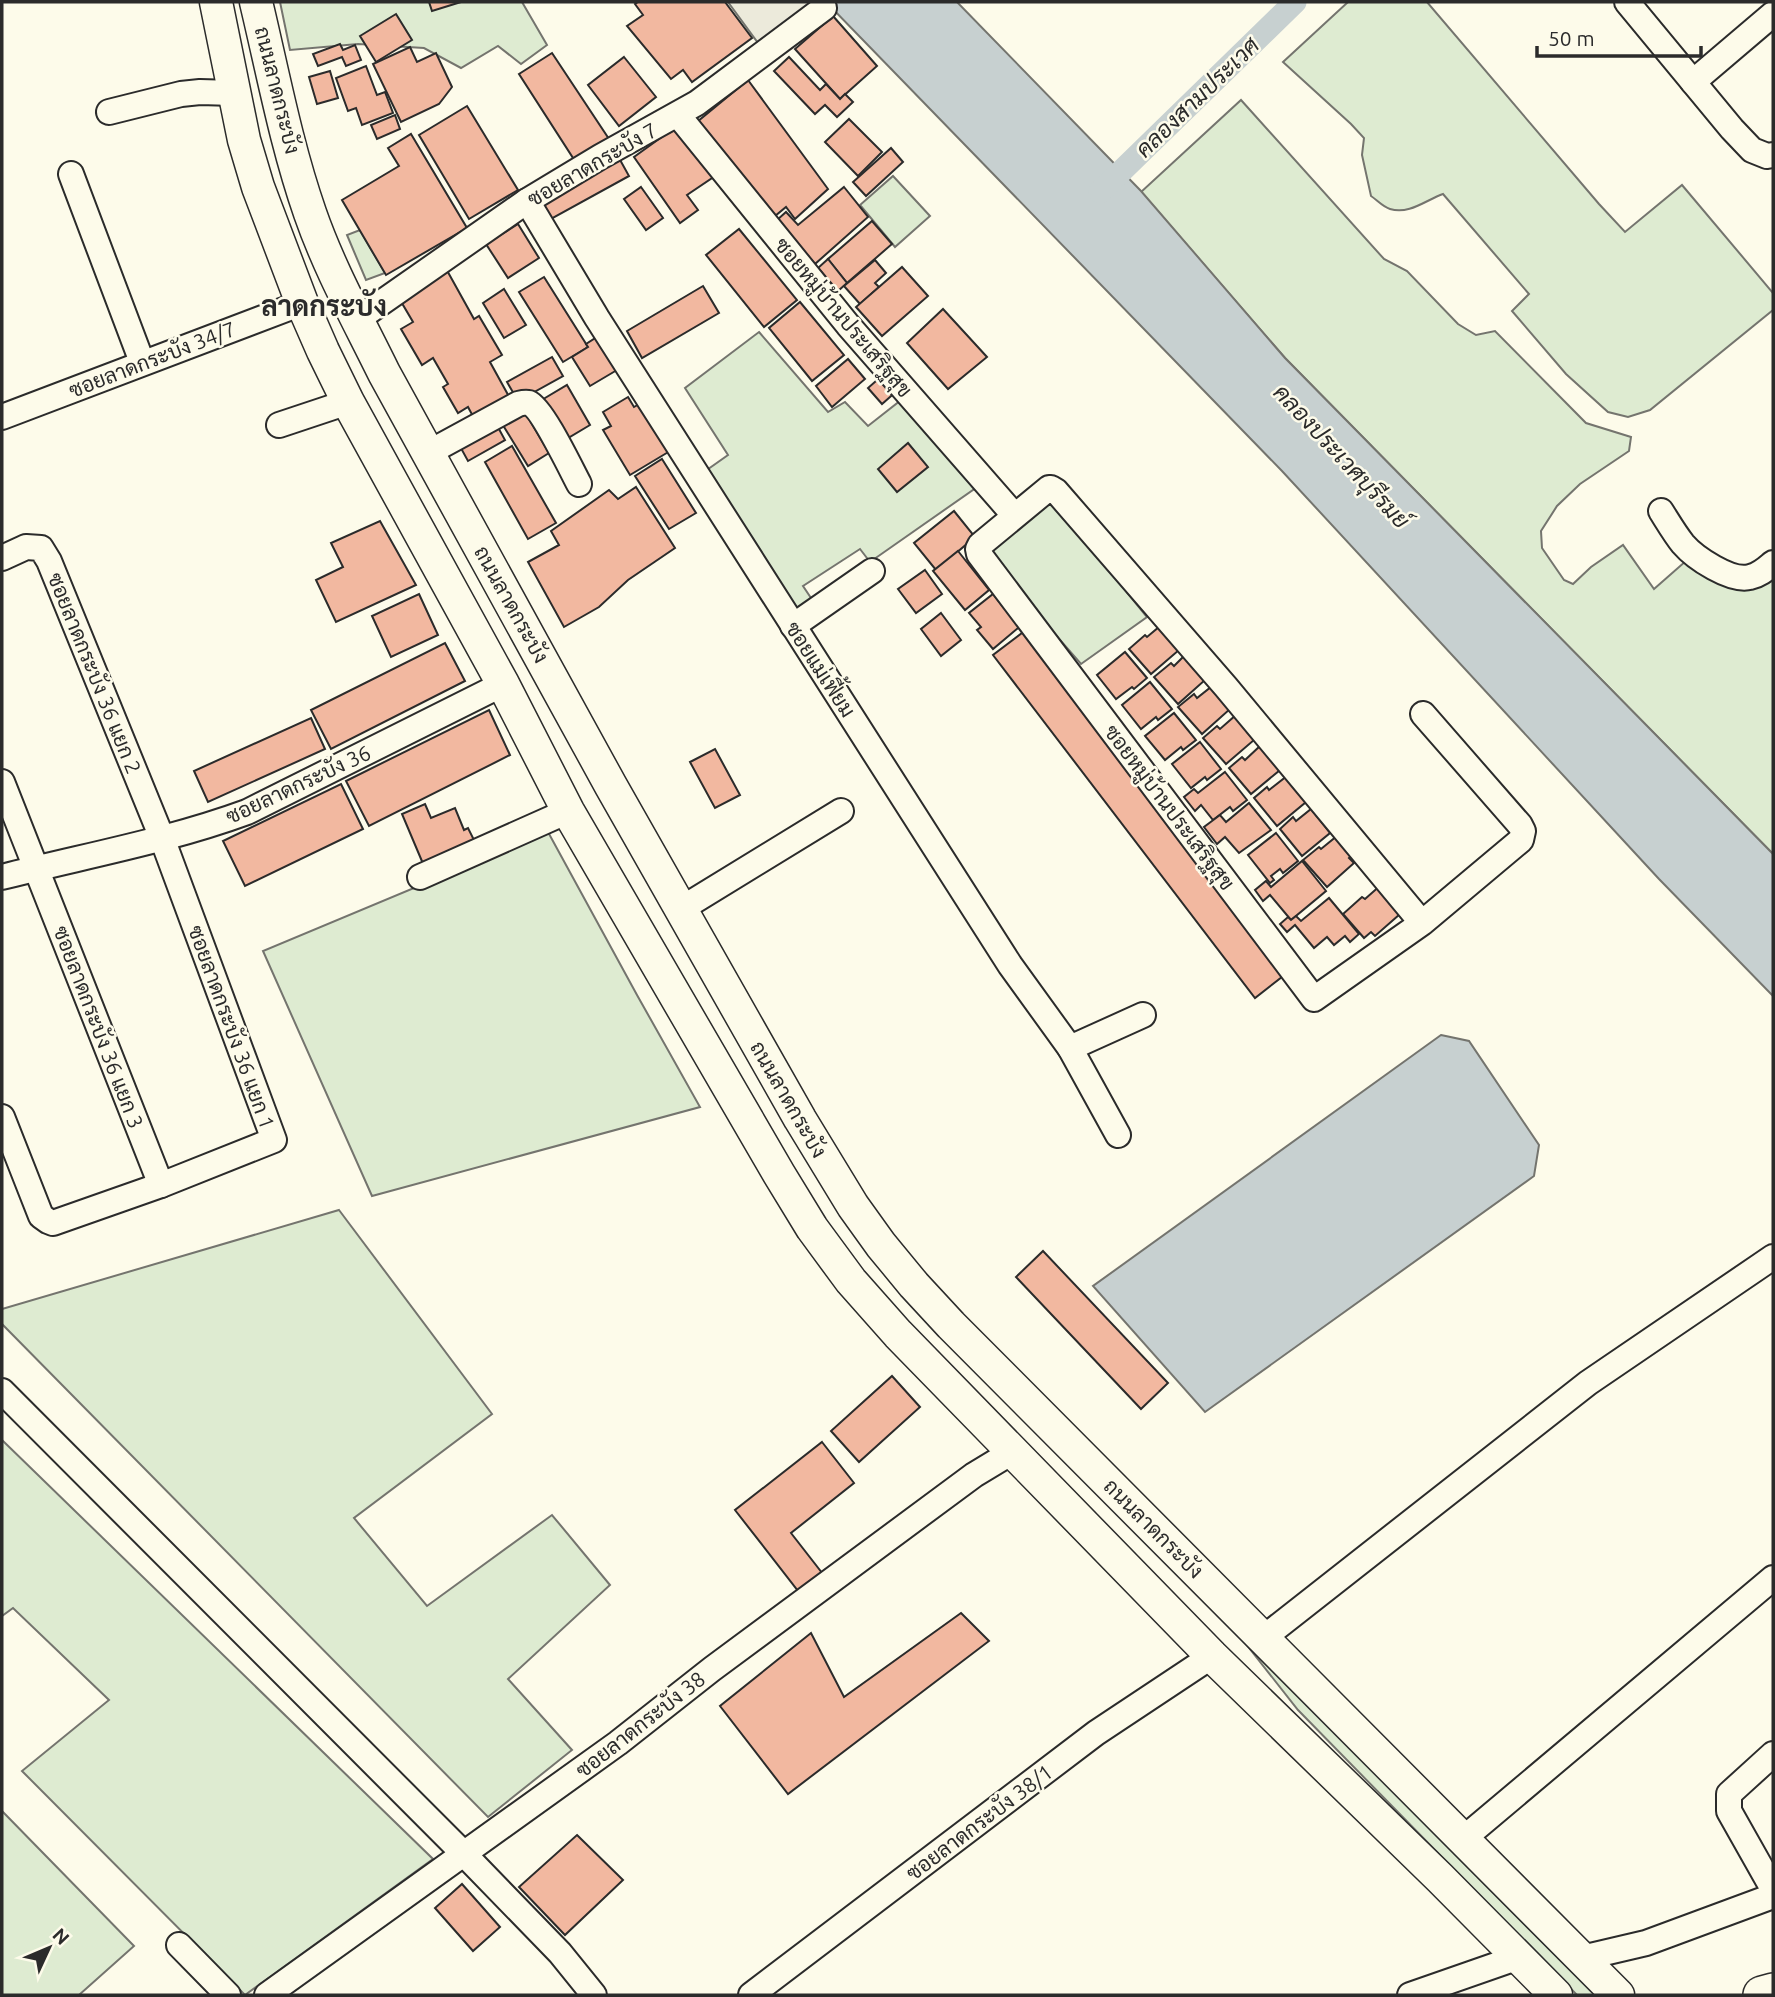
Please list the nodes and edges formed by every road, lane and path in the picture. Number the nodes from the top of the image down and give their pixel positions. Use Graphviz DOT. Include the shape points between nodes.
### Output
graph roads {
  1 [pos="216,2"];
  2 [pos="256,2"];
  3 [pos="1627,2"];
  4 [pos="824,8"];
  5 [pos="1773,13"];
  6 [pos="232,82"];
  7 [pos="1693,82"];
  8 [pos="108,112"];
  9 [pos="678,115"];
  10 [pos="1773,155"];
  11 [pos="71,174"];
  12 [pos="527,201"];
  13 [pos="302,303"];
  14 [pos="358,319"];
  15 [pos="142,362"];
  16 [pos="348,402"];
  17 [pos="2,417"];
  18 [pos="279,425"];
  19 [pos="428,453"];
  20 [pos="579,484"];
  21 [pos="1661,511"];
  22 [pos="1014,515"];
  23 [pos="2,558"];
  24 [pos="1773,563"];
  25 [pos="872,571"];
  26 [pos="793,626"];
  27 [pos="546,665"];
  28 [pos="503,684"];
  29 [pos="1423,714"];
  30 [pos="2,782"];
  31 [pos="568,811"];
  32 [pos="841,811"];
  33 [pos="162,838"];
  34 [pos="36,869"];
  35 [pos="2,877"];
  36 [pos="420,877"];
  37 [pos="681,909"];
  38 [pos="1422,923"];
  39 [pos="1143,1015"];
  40 [pos="1070,1048"];
  41 [pos="2,1117"];
  42 [pos="1118,1135"];
  43 [pos="161,1185"];
  44 [pos="1773,1257"];
  45 [pos="2,1391"];
  46 [pos="1012,1452"];
  47 [pos="1108,1481"];
  48 [pos="1077,1516"];
  49 [pos="1773,1578"];
  50 [pos="1262,1639"];
  51 [pos="1212,1656"];
  52 [pos="1773,1754"];
  53 [pos="1463,1839"];
  54 [pos="464,1854"];
  55 [pos="1773,1889"];
  56 [pos="1773,1896"];
  57 [pos="179,1945"];
  58 [pos="1519,1957"];
  59 [pos="1582,1958"];
  60 [pos="1773,1992"];
  61 [pos="228,1995"];
  62 [pos="267,1995"];
  63 [pos="594,1995"];
  64 [pos="751,1995"];
  65 [pos="1410,1995"];
  66 [pos="1556,1995"];
  67 [pos="1618,1995"];
  68 [pos="1762,1995"];
  1 -- 6 [label="main road, ถนนลาดกระบัง"];
  2 -- 14 [label="main road, ถนนลาดกระบัง" via="280,112 310,214"];
  3 -- 7 [label="street"];
  4 -- 9 [label="street, ซอยลาดกระบัง 7"];
  5 -- 7 [label="street"];
  6 -- 8 [label="street"];
  6 -- 13 [label="main road, ถนนลาดกระบัง" via="258,187"];
  7 -- 10 [label="street" via="1752,150"];
  9 -- 12 [label="street, ซอยลาดกระบัง 7"];
  9 -- 22 [label="street, ซอยหมู่บ้านประเสริฐสุข" via="848,325"];
  11 -- 15 [label="street"];
  12 -- 14 [label="street, ซอยลาดกระบัง 7"];
  12 -- 26 [label="street, ซอยแม่เฟี้ยม"];
  13 -- 15 [label="street, ซอยลาดกระบัง 34/7"];
  13 -- 16 [label="main road, ถนนลาดกระบัง"];
  14 -- 19 [label="main road, ถนนลาดกระบัง"];
  15 -- 17 [label="street, ซอยลาดกระบัง 34/7"];
  16 -- 18 [label="street"];
  16 -- 28 [label="main road, ถนนลาดกระบัง"];
  19 -- 20 [label="street" via="526,402 542,417"];
  19 -- 27 [label="main road, ถนนลาดกระบัง"];
  21 -- 24 [label="street" via="1684,545 1708,565 1747,578"];
  22 -- 38 [label="street, ซอยหมู่บ้านประเสริฐสุข" via="1049,488 1056,491"];
  22 -- 38 [label="street, ซอยหมู่บ้านประเสริฐสุข" via="980,545 979,554 1314,999"];
  23 -- 33 [label="street, ซอยลาดกระบัง 36 แยก 2" via="26,547 41,548 50,561"];
  25 -- 26 [label="street"];
  26 -- 40 [label="street, ซอยแม่เฟี้ยม" via="1010,965"];
  27 -- 28 [label="main road"];
  27 -- 37 [label="main road, ถนนลาดกระบัง"];
  28 -- 31 [label="main road, ถนนลาดกระบัง"];
  28 -- 33 [label="street, ซอยลาดกระบัง 36" via="247,812"];
  29 -- 38 [label="street, ซอยหมู่บ้านประเสริฐสุข" via="1523,831 1521,840"];
  30 -- 34 [label="street, ซอยลาดกระบัง 36 แยก 3"];
  31 -- 36 [label="street"];
  31 -- 46 [label="main road, ถนนลาดกระบัง" via="812,1228 890,1325"];
  32 -- 37 [label="street"];
  33 -- 34 [label="street, ซอยลาดกระบัง 36"];
  33 -- 43 [label="street, ซอยลาดกระบัง 36 แยก 1" via="274,1140"];
  34 -- 35 [label="street, ซอยลาดกระบัง 36"];
  34 -- 43 [label="street, ซอยลาดกระบัง 36 แยก 3"];
  37 -- 47 [label="main road, ถนนลาดกระบัง" via="800,1119 881,1245 951,1325"];
  39 -- 40 [label="street"];
  40 -- 42 [label="street, ซอยแม่เฟี้ยม"];
  41 -- 43 [label="street" via="41,1216 48,1222"];
  44 -- 50 [label="street" via="1588,1383"];
  45 -- 54 [label="street"];
  46 -- 48 [label="main road, ถนนลาดกระบัง"];
  46 -- 54 [label="street, ซอยลาดกระบัง 38" via="974,1475"];
  47 -- 48 [label="main road"];
  47 -- 50 [label="main road, ถนนลาดกระบัง"];
  48 -- 51 [label="main road, ถนนลาดกระบัง"];
  49 -- 53 [label="street"];
  50 -- 53 [label="main road, ถนนลาดกระบัง"];
  51 -- 58 [label="main road, ถนนลาดกระบัง"];
  51 -- 64 [label="street, ซอยลาดกระบัง 38/1" via="1096,1733"];
  52 -- 55 [label="street" via="1729,1794 1729,1811"];
  53 -- 59 [label="main road, ถนนลาดกระบัง"];
  54 -- 62 [label="street, ซอยลาดกระบัง 38"];
  54 -- 63 [label="street"];
  56 -- 59 [label="street" via="1646,1943"];
  57 -- 61 [label="street"];
  58 -- 65 [label="street"];
  58 -- 66 [label="main road, ถนนลาดกระบัง"];
  59 -- 67 [label="main road, ถนนลาดกระบัง"];
  60 -- 68 [label="highway"];
}
